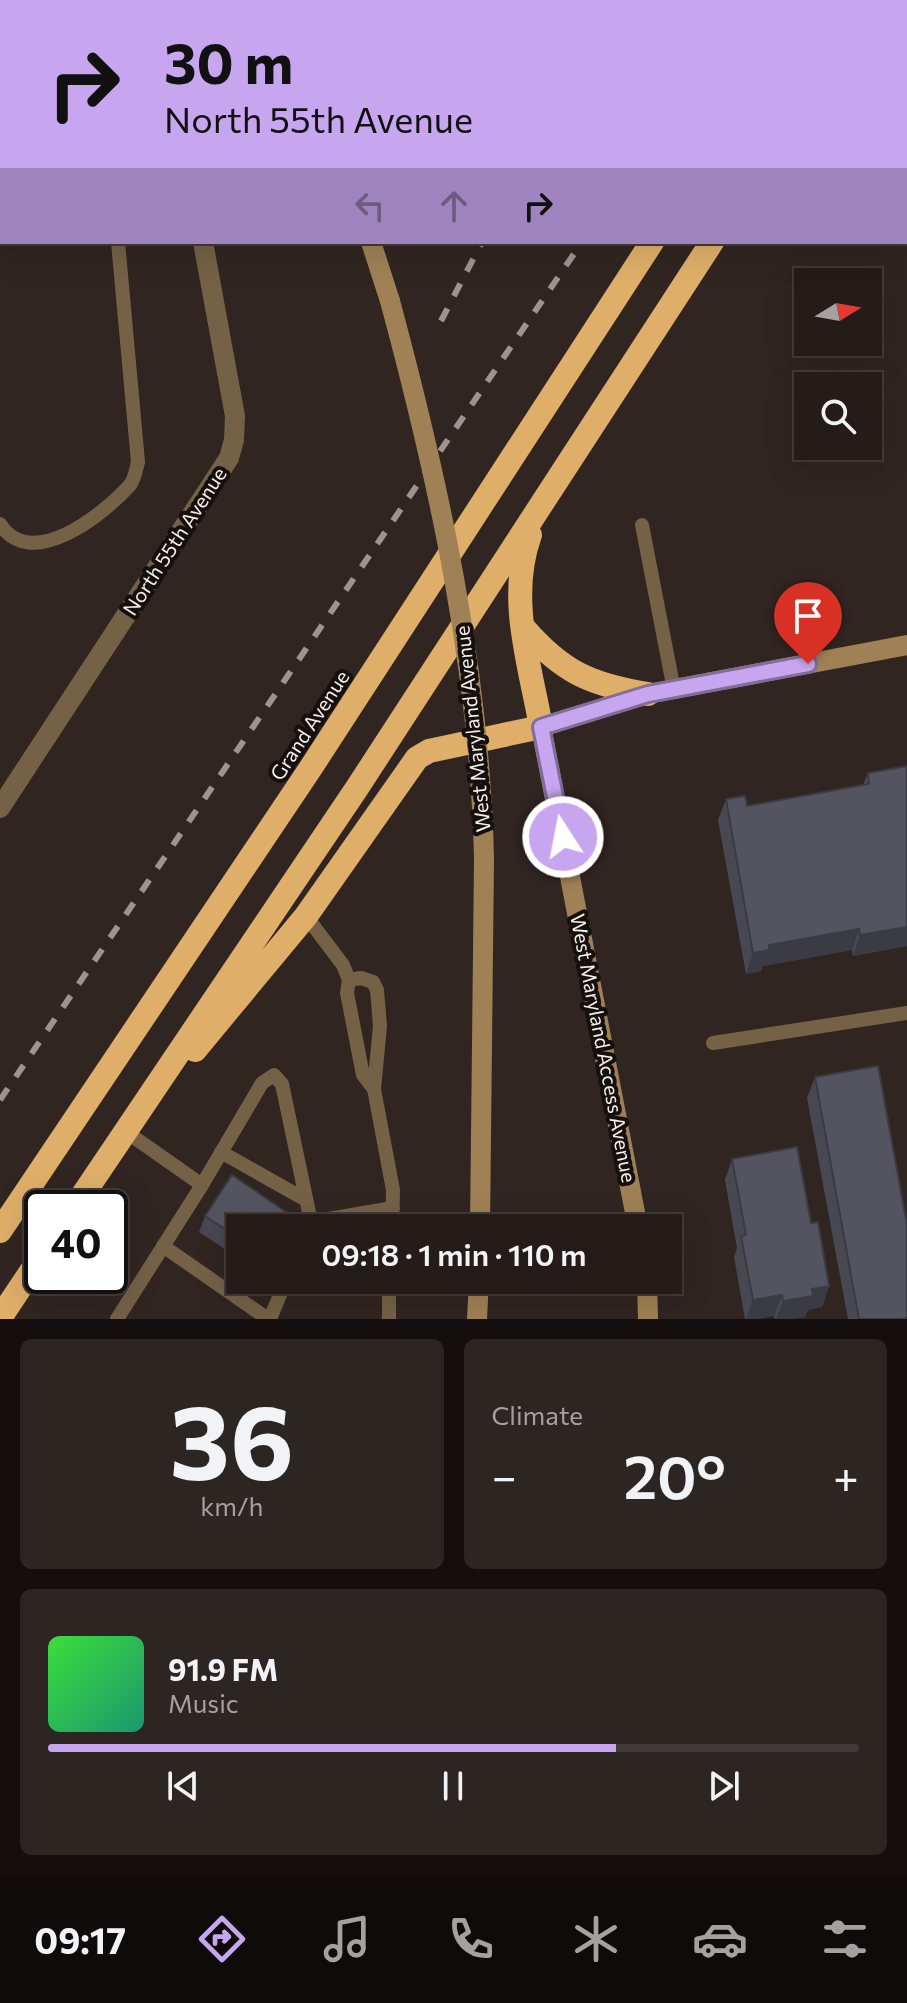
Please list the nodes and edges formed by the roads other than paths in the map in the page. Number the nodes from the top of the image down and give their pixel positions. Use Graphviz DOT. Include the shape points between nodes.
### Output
graph roads {
  1 [pos="118,244"];
  2 [pos="203,244"];
  3 [pos="372,244"];
  4 [pos="651,244"];
  5 [pos="711,244"];
  6 [pos="545,496"];
  7 [pos="0,524"];
  8 [pos="642,525"];
  9 [pos="523,626"];
  10 [pos="907,645"];
  11 [pos="674,690"];
  12 [pos="648,694"];
  13 [pos="541,727"];
  14 [pos="0,808"];
  15 [pos="306,916"];
  16 [pos="349,980"];
  17 [pos="907,1013"];
  18 [pos="713,1043"];
  19 [pos="374,1089"];
  20 [pos="125,1131"];
  21 [pos="221,1152"];
  22 [pos="202,1185"];
  23 [pos="86,1190"];
  24 [pos="306,1200"];
  25 [pos="393,1208"];
  26 [pos="308,1214"];
  27 [pos="363,1214"];
  28 [pos="393,1214"];
  29 [pos="480,1214"];
  30 [pos="635,1214"];
  31 [pos="0,1231"];
  32 [pos="163,1246"];
  33 [pos="24,1282"];
  34 [pos="280,1294"];
  35 [pos="389,1294"];
  36 [pos="478,1294"];
  37 [pos="647,1294"];
  38 [pos="0,1318"];
  39 [pos="117,1319"];
  40 [pos="269,1319"];
  41 [pos="389,1319"];
  42 [pos="477,1319"];
  43 [pos="648,1319"];
  1 -- 7 [label="lane" via="138,462 132,483 74,532 48,542 26,543 8,536"];
  2 -- 14 [label="street, North 55th Avenue" via="235,416 229,458"];
  3 -- 29 [label="street, West Maryland Avenue, bridge" via="438,492 474,720 484,859"];
  4 -- 31 [label="highway, Grand Avenue" via="312,766"];
  5 -- 6 [label="highway"];
  6 -- 9 [label="highway" via="520,568"];
  6 -- 20 [label="highway" via="357,788"];
  8 -- 11 [label="lane"];
  9 -- 12 [label="highway" via="543,650 575,674 610,688"];
  9 -- 13 [label="highway"];
  10 -- 11 [label="street"];
  11 -- 12 [label="street"];
  12 -- 13 [label="street"];
  13 -- 15 [label="highway" via="417,758"];
  13 -- 30 [label="street, West Maryland Access Avenue"];
  15 -- 16 [label="lane"];
  15 -- 20 [label="highway" via="260,977"];
  16 -- 19 [label="lane" via="363,1075"];
  16 -- 19 [label="lane" via="373,982 377,990 380,1026"];
  17 -- 18 [label="lane"];
  19 -- 25 [label="lane"];
  20 -- 22 [label="lane"];
  20 -- 23 [label="highway"];
  21 -- 22 [label="lane"];
  21 -- 24 [label="lane"];
  21 -- 24 [label="lane" via="262,1083 268,1076 278,1077"];
  22 -- 32 [label="lane"];
  24 -- 26 [label="lane"];
  25 -- 27 [label="lane"];
  25 -- 28 [label="lane"];
  32 -- 39 [label="lane"];
  32 -- 40 [label="lane"];
  33 -- 38 [label="highway"];
  34 -- 40 [label="lane"];
  35 -- 41 [label="lane"];
  36 -- 42 [label="street"];
  37 -- 43 [label="street"];
}
